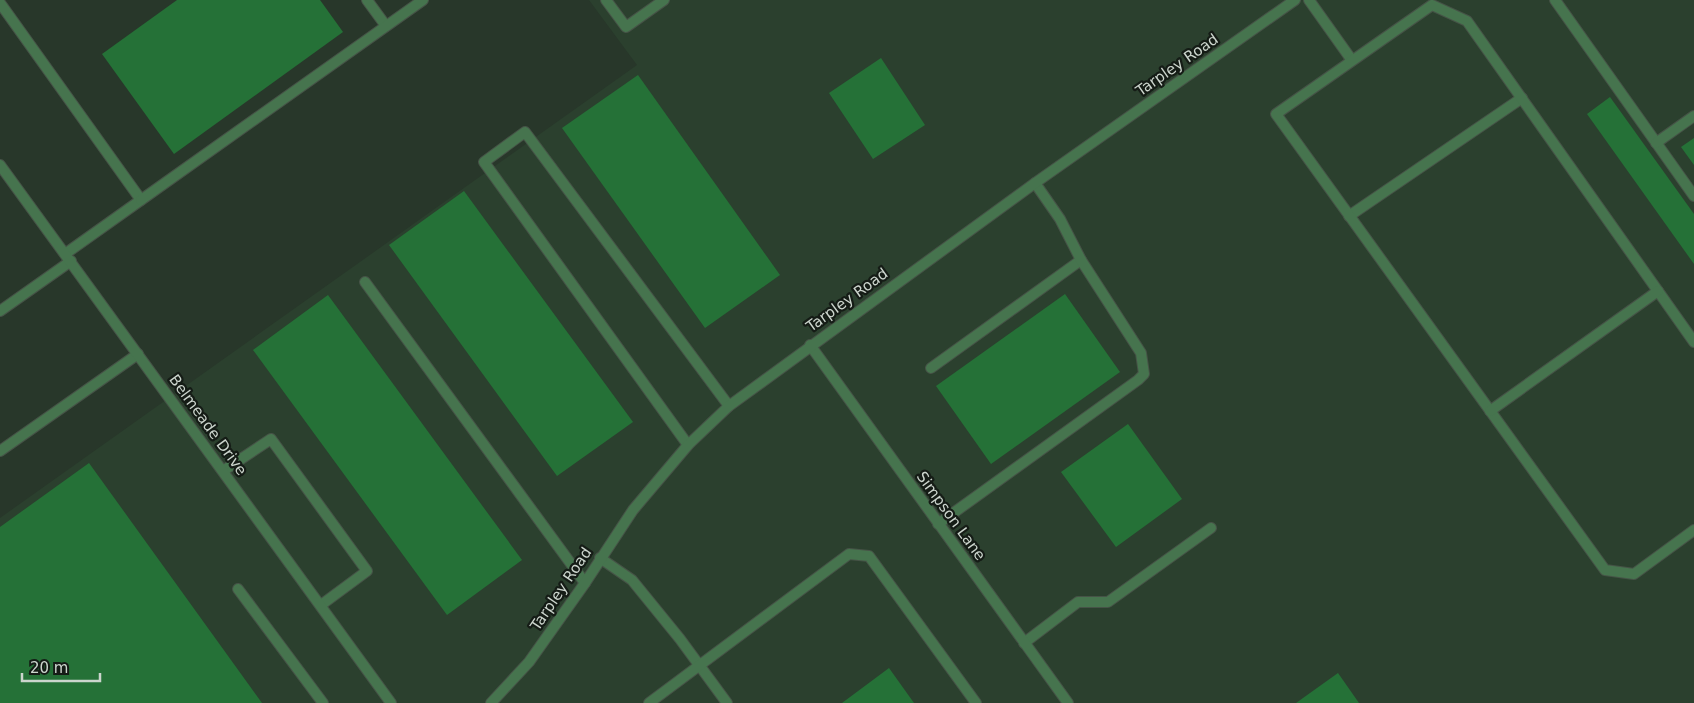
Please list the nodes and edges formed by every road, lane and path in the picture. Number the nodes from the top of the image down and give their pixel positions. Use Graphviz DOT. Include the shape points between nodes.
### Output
graph roads {
  1 [pos="366,0"];
  2 [pos="423,0"];
  3 [pos="606,0"];
  4 [pos="664,0"];
  5 [pos="1295,0"];
  6 [pos="1309,0"];
  7 [pos="1555,0"];
  8 [pos="0,3"];
  9 [pos="386,26"];
  10 [pos="1351,60"];
  11 [pos="1522,98"];
  12 [pos="1694,116"];
  13 [pos="1656,143"];
  14 [pos="0,165"];
  15 [pos="1035,184"];
  16 [pos="1694,196"];
  17 [pos="140,200"];
  18 [pos="1350,216"];
  19 [pos="68,258"];
  20 [pos="1081,260"];
  21 [pos="365,282"];
  22 [pos="1658,291"];
  23 [pos="0,311"];
  24 [pos="1694,342"];
  25 [pos="810,345"];
  26 [pos="138,354"];
  27 [pos="931,368"];
  28 [pos="729,406"];
  29 [pos="1490,411"];
  30 [pos="688,445"];
  31 [pos="0,451"];
  32 [pos="223,471"];
  33 [pos="938,524"];
  34 [pos="1211,528"];
  35 [pos="1694,530"];
  36 [pos="600,558"];
  37 [pos="585,583"];
  38 [pos="238,589"];
  39 [pos="321,605"];
  40 [pos="1024,643"];
  41 [pos="700,665"];
  42 [pos="323,703"];
  43 [pos="392,703"];
  44 [pos="491,703"];
  45 [pos="649,703"];
  46 [pos="727,703"];
  47 [pos="976,703"];
  48 [pos="1068,703"];
  1 -- 9 [label="street"];
  2 -- 9 [label="street"];
  3 -- 4 [label="street" via="626,28"];
  5 -- 15 [label="street, Tarpley Road"];
  6 -- 10 [label="street"];
  7 -- 13 [label="street"];
  8 -- 17 [label="street"];
  9 -- 17 [label="street"];
  10 -- 11 [label="street" via="1432,6 1467,21"];
  10 -- 18 [label="street" via="1276,114"];
  11 -- 18 [label="street"];
  11 -- 22 [label="street"];
  12 -- 13 [label="street"];
  13 -- 16 [label="street"];
  14 -- 19 [label="street, Belmeade Drive"];
  15 -- 20 [label="street" via="1060,219"];
  15 -- 25 [label="street, Tarpley Road"];
  17 -- 19 [label="street"];
  18 -- 29 [label="street"];
  19 -- 23 [label="street"];
  19 -- 26 [label="street, Belmeade Drive"];
  20 -- 27 [label="street"];
  20 -- 33 [label="street" via="1142,353 1144,374"];
  21 -- 37 [label="street"];
  22 -- 24 [label="street"];
  22 -- 29 [label="street"];
  25 -- 28 [label="street, Tarpley Road"];
  25 -- 33 [label="street, Simpson Lane"];
  26 -- 31 [label="street"];
  26 -- 32 [label="street, Belmeade Drive"];
  28 -- 30 [label="street, Tarpley Road"];
  28 -- 30 [label="street" via="525,132 484,162"];
  29 -- 35 [label="street" via="1605,570 1634,574"];
  30 -- 36 [label="street, Tarpley Road" via="632,510"];
  32 -- 39 [label="street, Belmeade Drive"];
  32 -- 39 [label="street" via="270,439 288,462 366,571"];
  33 -- 40 [label="street, Simpson Lane"];
  34 -- 40 [label="street" via="1108,602 1078,602"];
  36 -- 37 [label="street, Tarpley Road"];
  36 -- 41 [label="street" via="632,580"];
  37 -- 44 [label="street, Tarpley Road" via="529,662"];
  38 -- 42 [label="street"];
  39 -- 43 [label="street, Belmeade Drive"];
  40 -- 48 [label="street, Simpson Lane"];
  41 -- 45 [label="street"];
  41 -- 46 [label="street"];
  41 -- 47 [label="street" via="849,554 869,556"];
}
